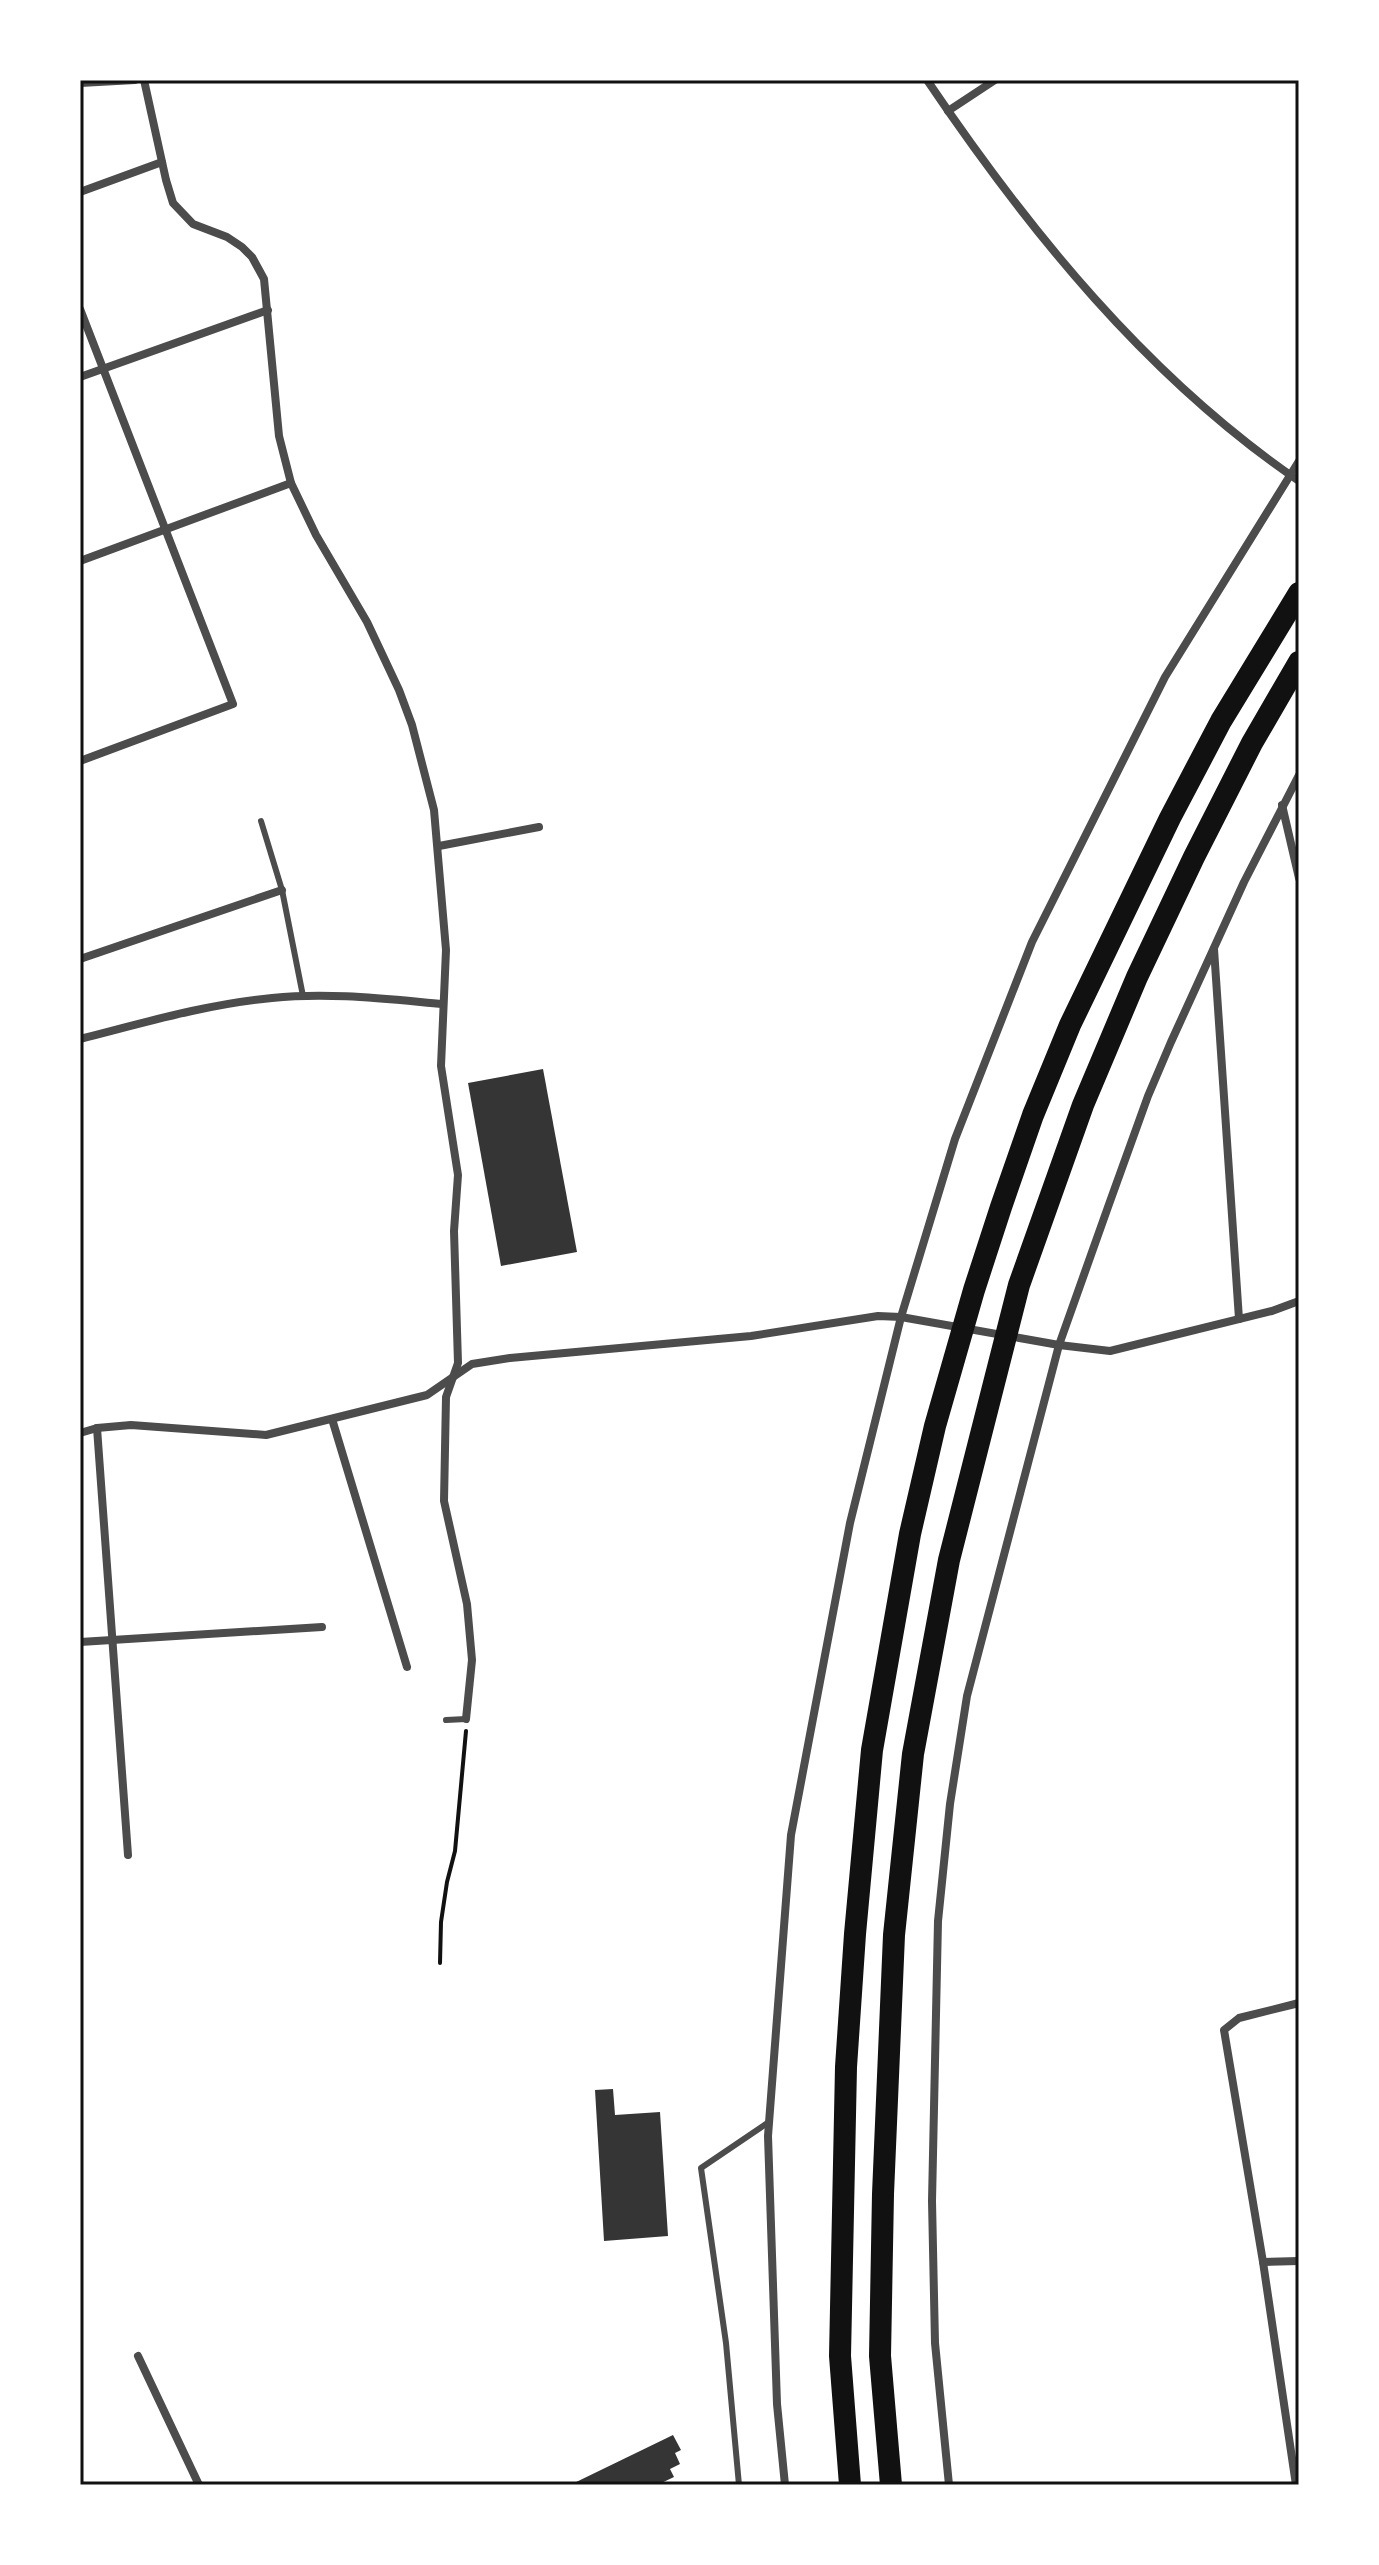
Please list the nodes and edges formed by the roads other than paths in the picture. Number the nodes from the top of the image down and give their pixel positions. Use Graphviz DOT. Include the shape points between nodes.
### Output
graph roads {
  1 [pos="135,80"];
  2 [pos="144,80"];
  3 [pos="927,80"];
  4 [pos="995,80"];
  5 [pos="80,83"];
  6 [pos="948,111"];
  7 [pos="162,162"];
  8 [pos="80,192"];
  9 [pos="80,309"];
  10 [pos="268,310"];
  11 [pos="103,369"];
  12 [pos="80,377"];
  13 [pos="1299,461"];
  14 [pos="1289,475"];
  15 [pos="1299,481"];
  16 [pos="291,483"];
  17 [pos="166,529"];
  18 [pos="80,561"];
  19 [pos="1299,593"];
  20 [pos="1299,662"];
  21 [pos="81,757"];
  22 [pos="1299,775"];
  23 [pos="1282,805"];
  24 [pos="261,821"];
  25 [pos="539,827"];
  26 [pos="439,846"];
  27 [pos="1299,878"];
  28 [pos="282,890"];
  29 [pos="1214,948"];
  30 [pos="80,959"];
  31 [pos="303,996"];
  32 [pos="443,1004"];
  33 [pos="80,1039"];
  34 [pos="1299,1301"];
  35 [pos="901,1317"];
  36 [pos="1239,1319"];
  37 [pos="1059,1345"];
  38 [pos="453,1377"];
  39 [pos="332,1419"];
  40 [pos="97,1428"];
  41 [pos="80,1433"];
  42 [pos="322,1627"];
  43 [pos="113,1641"];
  44 [pos="80,1642"];
  45 [pos="407,1667"];
  46 [pos="466,1719"];
  47 [pos="446,1720"];
  48 [pos="128,1855"];
  49 [pos="1299,2003"];
  50 [pos="769,2122"];
  51 [pos="1299,2261"];
  52 [pos="1263,2262"];
  53 [pos="138,2356"];
  54 [pos="199,2485"];
  55 [pos="739,2485"];
  56 [pos="785,2485"];
  57 [pos="850,2485"];
  58 [pos="891,2485"];
  59 [pos="949,2485"];
  60 [pos="1296,2485"];
  1 -- 5 [label="street"];
  2 -- 7 [label="street"];
  3 -- 6 [label="street"];
  4 -- 6 [label="street"];
  6 -- 14 [label="street" via="1051,247 1147,356"];
  7 -- 8 [label="street"];
  7 -- 10 [label="street" via="168,191 184,217 227,237 252,257 264,279"];
  9 -- 11 [label="street"];
  10 -- 11 [label="street"];
  10 -- 16 [label="street" via="273,395"];
  11 -- 12 [label="street"];
  11 -- 17 [label="street"];
  13 -- 14 [label="street"];
  14 -- 15 [label="street"];
  14 -- 35 [label="street" via="1165,677 1032,942 955,1139"];
  16 -- 17 [label="street"];
  16 -- 26 [label="street" via="399,690 428,783"];
  17 -- 18 [label="street"];
  17 -- 21 [label="street" via="233,704"];
  19 -- 57 [label="highway" via="1221,721 1070,1025 1033,1115 974,1290 910,1534 872,1750 846,2067 840,2356"];
  20 -- 58 [label="highway" via="1252,743 1137,977 1083,1105 1019,1285 949,1560 913,1754 894,1935 880,2356"];
  22 -- 23 [label="street"];
  23 -- 27 [label="street"];
  23 -- 29 [label="street"];
  24 -- 28 [label="lane"];
  25 -- 26 [label="street"];
  26 -- 32 [label="street" via="445,920"];
  28 -- 30 [label="street"];
  28 -- 31 [label="lane"];
  29 -- 36 [label="street"];
  29 -- 37 [label="street" via="1148,1096"];
  31 -- 32 [label="street"];
  31 -- 33 [label="street" via="221,1005"];
  32 -- 38 [label="street" via="441,1066 458,1175 458,1363"];
  34 -- 36 [label="street"];
  35 -- 37 [label="street"];
  35 -- 38 [label="street" via="510,1358 472,1364"];
  35 -- 50 [label="street" via="850,1523 791,1835"];
  36 -- 37 [label="street" via="1110,1351"];
  37 -- 59 [label="street" via="967,1696 938,1921 932,2201 935,2343"];
  38 -- 39 [label="street" via="427,1395"];
  38 -- 46 [label="street" via="446,1397 444,1501 467,1604 472,1660"];
  39 -- 40 [label="street" via="266,1435 148,1425"];
  39 -- 45 [label="street"];
  40 -- 41 [label="street"];
  40 -- 43 [label="street"];
  42 -- 43 [label="street"];
  43 -- 44 [label="street"];
  43 -- 48 [label="street"];
  46 -- 47 [label="lane"];
  49 -- 52 [label="street" via="1239,2018 1224,2030"];
  50 -- 55 [label="lane" via="701,2168"];
  50 -- 56 [label="street" via="777,2404"];
  51 -- 52 [label="street"];
  52 -- 60 [label="street"];
  53 -- 54 [label="street"];
}
